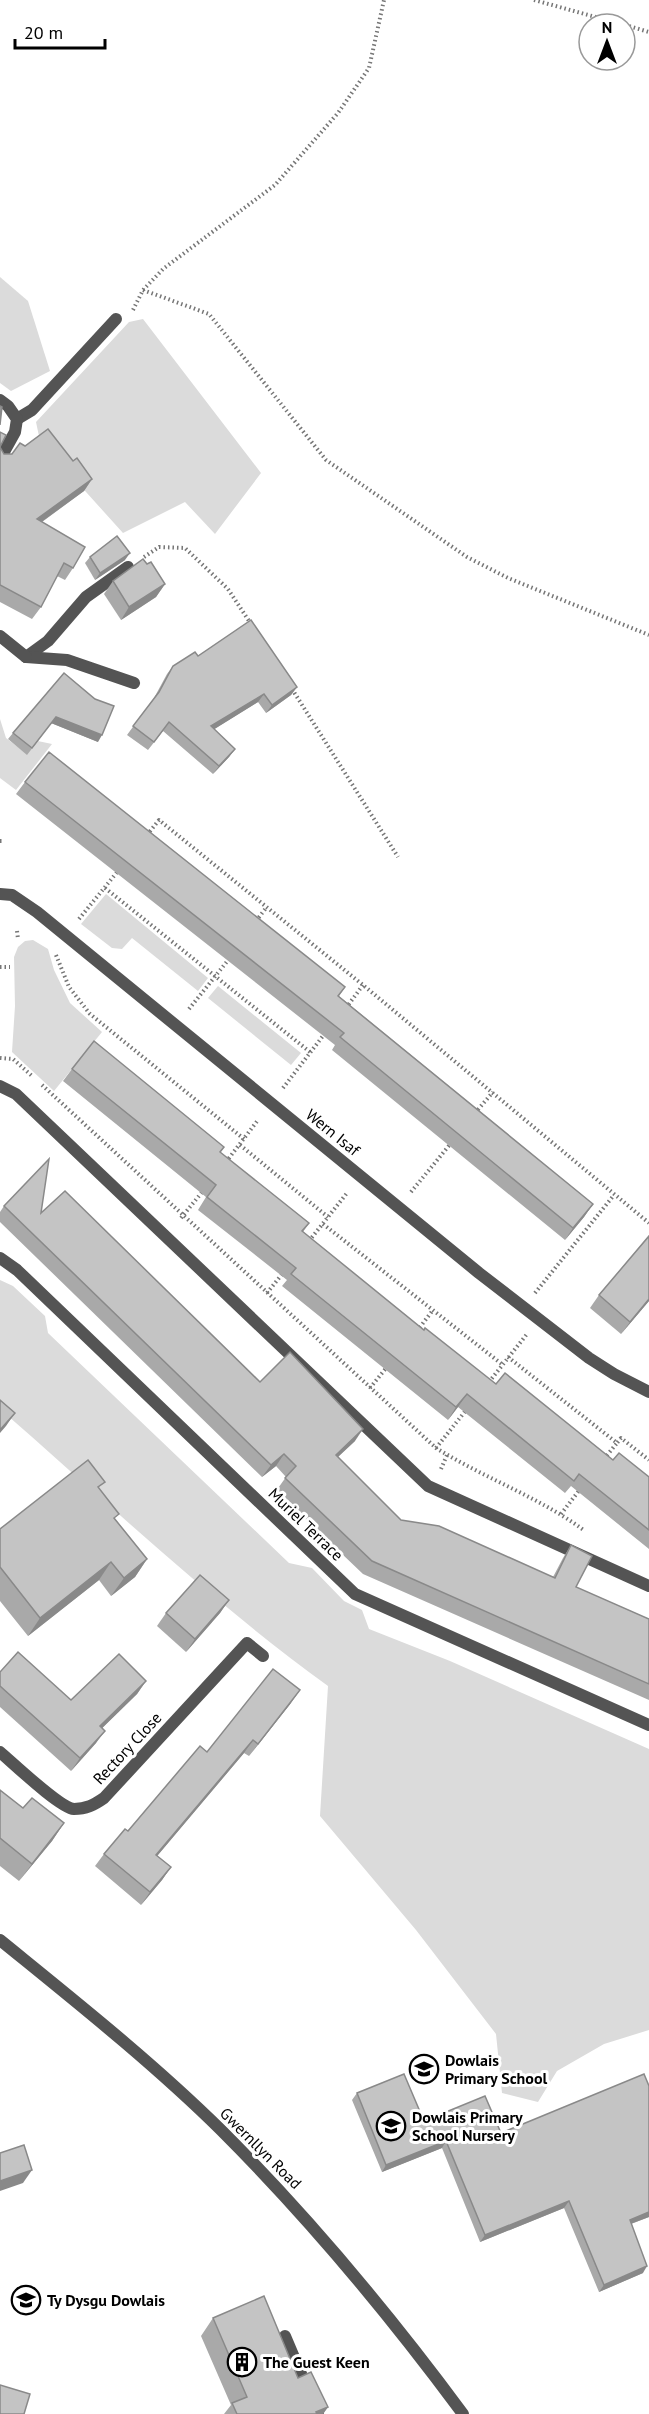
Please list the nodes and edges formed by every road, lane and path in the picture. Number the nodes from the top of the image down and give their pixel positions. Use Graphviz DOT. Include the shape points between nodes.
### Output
graph roads {
  1 [pos="384,0"];
  2 [pos="534,0"];
  3 [pos="578,12"];
  4 [pos="143,290"];
  5 [pos="116,318"];
  6 [pos="0,400"];
  7 [pos="17,418"];
  8 [pos="0,459"];
  9 [pos="128,567"];
  10 [pos="254,629"];
  11 [pos="649,635"];
  12 [pos="0,636"];
  13 [pos="26,657"];
  14 [pos="134,683"];
  15 [pos="291,688"];
  16 [pos="146,837"];
  17 [pos="398,857"];
  18 [pos="125,862"];
  19 [pos="105,888"];
  20 [pos="0,894"];
  21 [pos="266,908"];
  22 [pos="254,925"];
  23 [pos="17,931"];
  24 [pos="66,936"];
  25 [pos="18,939"];
  26 [pos="234,951"];
  27 [pos="0,967"];
  28 [pos="10,967"];
  29 [pos="215,977"];
  30 [pos="363,985"];
  31 [pos="202,993"];
  32 [pos="344,1010"];
  33 [pos="330,1027"];
  34 [pos="310,1052"];
  35 [pos="0,1058"];
  36 [pos="297,1070"];
  37 [pos="0,1086"];
  38 [pos="493,1092"];
  39 [pos="472,1118"];
  40 [pos="257,1122"];
  41 [pos="458,1135"];
  42 [pos="244,1139"];
  43 [pos="240,1145"];
  44 [pos="219,1170"];
  45 [pos="205,1189"];
  46 [pos="347,1193"];
  47 [pos="614,1195"];
  48 [pos="400,1207"];
  49 [pos="328,1217"];
  50 [pos="181,1218"];
  51 [pos="649,1223"];
  52 [pos="323,1224"];
  53 [pos="303,1249"];
  54 [pos="0,1258"];
  55 [pos="288,1266"];
  56 [pos="267,1293"];
  57 [pos="523,1307"];
  58 [pos="433,1310"];
  59 [pos="526,1335"];
  60 [pos="410,1339"];
  61 [pos="508,1357"];
  62 [pos="390,1364"];
  63 [pos="503,1365"];
  64 [pos="488,1383"];
  65 [pos="370,1388"];
  66 [pos="649,1392"];
  67 [pos="473,1402"];
  68 [pos="390,1406"];
  69 [pos="385,1411"];
  70 [pos="617,1443"];
  71 [pos="436,1448"];
  72 [pos="649,1460"];
  73 [pos="603,1461"];
  74 [pos="582,1487"];
  75 [pos="561,1514"];
  76 [pos="586,1532"];
  77 [pos="649,1586"];
  78 [pos="263,1656"];
  79 [pos="649,1725"];
  80 [pos="0,1752"];
  81 [pos="0,1940"];
  82 [pos="285,2336"];
  83 [pos="318,2414"];
  84 [pos="463,2414"];
  1 -- 4 [label="path" via="369,68 339,114 275,185 163,269"];
  2 -- 3 [label="path"];
  4 -- 5 [label="path" via="135,309"];
  4 -- 11 [label="path" via="209,315 326,460 467,557 508,578"];
  5 -- 7 [label="street" via="32,410"];
  6 -- 7 [label="street"];
  7 -- 8 [label="street" via="15,432"];
  9 -- 10 [label="path" via="159,547 185,548 228,589"];
  9 -- 13 [label="street" via="86,597 48,641"];
  12 -- 13 [label="street"];
  13 -- 14 [label="street" via="67,660"];
  15 -- 17 [label="path"];
  16 -- 21 [label="path" via="159,820"];
  18 -- 19 [label="path"];
  19 -- 24 [label="path"];
  19 -- 29 [label="path"];
  20 -- 24 [label="street, Wern Isaf" via="15,897"];
  21 -- 22 [label="path"];
  21 -- 30 [label="path"];
  23 -- 25 [label="path"];
  24 -- 42 [label="path" via="56,956 69,987 90,1014"];
  24 -- 48 [label="street, Wern Isaf"];
  26 -- 29 [label="path"];
  27 -- 28 [label="path"];
  29 -- 31 [label="path"];
  29 -- 34 [label="path"];
  30 -- 32 [label="path"];
  30 -- 38 [label="path"];
  33 -- 34 [label="path"];
  34 -- 36 [label="path"];
  35 -- 50 [label="path" via="13,1059"];
  37 -- 77 [label="street" via="16,1094 428,1486"];
  38 -- 39 [label="path"];
  38 -- 47 [label="path"];
  40 -- 42 [label="path"];
  41 -- 48 [label="path"];
  42 -- 43 [label="path"];
  43 -- 44 [label="path"];
  43 -- 49 [label="path"];
  45 -- 50 [label="path"];
  46 -- 49 [label="path"];
  47 -- 51 [label="path"];
  47 -- 57 [label="path"];
  48 -- 57 [label="street, Wern Isaf"];
  49 -- 52 [label="path"];
  50 -- 56 [label="path"];
  52 -- 53 [label="path"];
  52 -- 58 [label="path"];
  54 -- 79 [label="street, Muriel Terrace" via="355,1594"];
  55 -- 56 [label="path"];
  56 -- 65 [label="path"];
  57 -- 66 [label="street, Wern Isaf" via="589,1358"];
  58 -- 60 [label="path"];
  58 -- 63 [label="path"];
  59 -- 61 [label="path"];
  61 -- 63 [label="path"];
  61 -- 70 [label="path"];
  62 -- 65 [label="path"];
  63 -- 64 [label="path"];
  65 -- 68 [label="path"];
  67 -- 71 [label="path"];
  68 -- 69 [label="path"];
  68 -- 71 [label="path"];
  70 -- 72 [label="path" via="621,1438"];
  70 -- 73 [label="path"];
  71 -- 75 [label="path" via="446,1457"];
  74 -- 75 [label="path"];
  75 -- 76 [label="path"];
  78 -- 80 [label="street, Rectory Close" via="248,1643 91,1807 72,1809 58,1801"];
  81 -- 84 [label="street, Gwernllyn Road" via="113,2033 219,2129 296,2208 419,2354"];
  82 -- 83 [label="street"];
}
